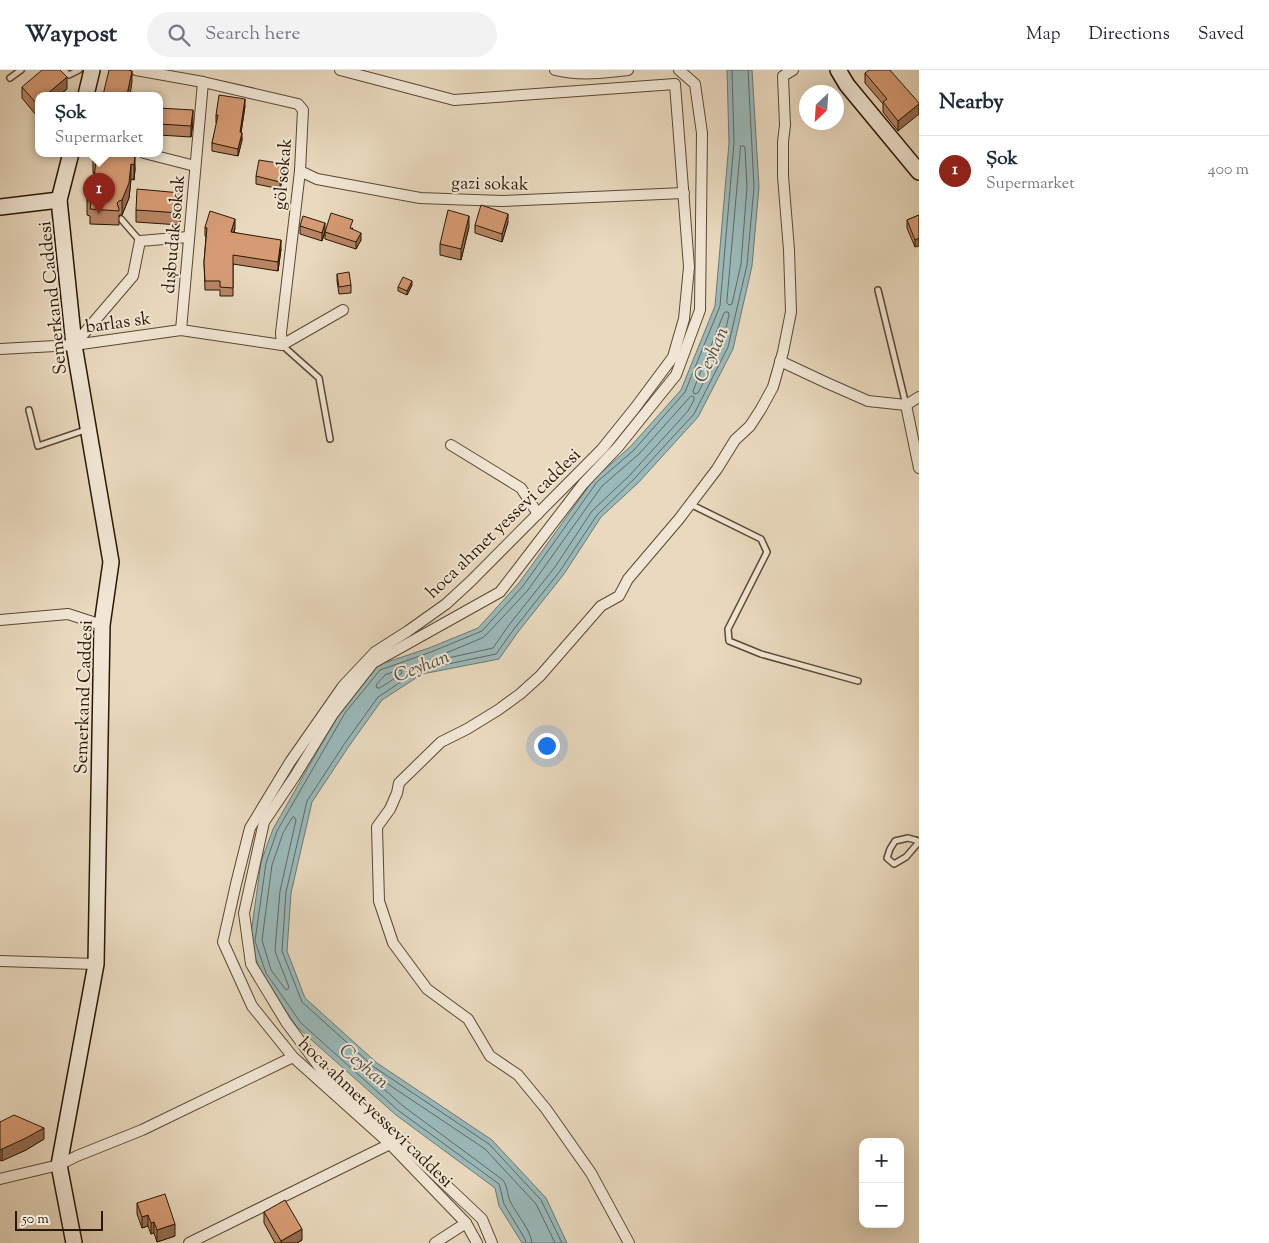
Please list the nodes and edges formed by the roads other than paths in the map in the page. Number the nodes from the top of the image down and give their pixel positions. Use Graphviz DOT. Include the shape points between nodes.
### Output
graph roads {
  1 [pos="21,70"];
  2 [pos="63,70"];
  3 [pos="78,70"];
  4 [pos="92,70"];
  5 [pos="136,70"];
  6 [pos="340,70"];
  7 [pos="555,70"];
  8 [pos="628,70"];
  9 [pos="679,70"];
  10 [pos="793,70"];
  11 [pos="838,70"];
  12 [pos="783,72"];
  13 [pos="10,78"];
  14 [pos="203,82"];
  15 [pos="87,92"];
  16 [pos="70,157"];
  17 [pos="160,157"];
  18 [pos="195,166"];
  19 [pos="300,170"];
  20 [pos="919,172"];
  21 [pos="684,193"];
  22 [pos="60,200"];
  23 [pos="0,207"];
  24 [pos="121,219"];
  25 [pos="188,237"];
  26 [pos="140,241"];
  27 [pos="878,290"];
  28 [pos="343,310"];
  29 [pos="181,330"];
  30 [pos="74,345"];
  31 [pos="282,345"];
  32 [pos="0,349"];
  33 [pos="780,360"];
  34 [pos="919,397"];
  35 [pos="906,405"];
  36 [pos="30,410"];
  37 [pos="88,429"];
  38 [pos="330,439"];
  39 [pos="450,445"];
  40 [pos="919,468"];
  41 [pos="690,504"];
  42 [pos="538,514"];
  43 [pos="1,619"];
  44 [pos="102,625"];
  45 [pos="858,681"];
  46 [pos="919,841"];
  47 [pos="0,961"];
  48 [pos="96,964"];
  49 [pos="293,1057"];
  50 [pos="390,1144"];
  51 [pos="60,1165"];
  52 [pos="0,1179"];
  53 [pos="466,1223"];
  54 [pos="74,1243"];
  55 [pos="189,1243"];
  56 [pos="435,1243"];
  57 [pos="477,1243"];
  58 [pos="492,1243"];
  59 [pos="630,1243"];
  1 -- 13 [label="lane"];
  2 -- 3 [label="lane" via="69,75"];
  4 -- 15 [label="street"];
  5 -- 14 [label="street, göl sokak"];
  6 -- 21 [label="street, hoca ahmet yessevi caddesi" via="454,100 675,84"];
  7 -- 8 [label="street" via="594,74"];
  9 -- 58 [label="street" via="696,84 702,133 702,228 700,310 676,375 618,448 582,484 500,592 373,663 333,714 264,822 244,913 251,964 286,1022 329,1080 482,1219"];
  10 -- 12 [label="street"];
  11 -- 20 [label="street"];
  12 -- 33 [label="street" via="783,176 791,312"];
  14 -- 18 [label="street, dışbudak sokak"];
  14 -- 19 [label="street, göl sokak" via="298,104 303,110"];
  16 -- 22 [label="street, Semerkand Caddesi"];
  17 -- 18 [label="street"];
  18 -- 25 [label="street, dışbudak sokak"];
  19 -- 21 [label="street, gazi sokak" via="318,179 420,198 502,201"];
  19 -- 31 [label="street, göl sokak"];
  21 -- 42 [label="street, hoca ahmet yessevi caddesi" via="690,268 684,319 673,357 602,449"];
  22 -- 23 [label="street"];
  22 -- 30 [label="street, Semerkand Caddesi"];
  24 -- 26 [label="lane"];
  25 -- 26 [label="street"];
  25 -- 29 [label="street, dışbudak sokak"];
  26 -- 30 [label="street, barlas sk" via="133,276"];
  27 -- 35 [label="lane"];
  28 -- 31 [label="street"];
  29 -- 30 [label="street, barlas sk"];
  29 -- 31 [label="street, barlas sk"];
  30 -- 32 [label="street"];
  30 -- 37 [label="street, Semerkand Caddesi"];
  31 -- 38 [label="lane" via="319,378"];
  33 -- 35 [label="street" via="868,401"];
  33 -- 41 [label="street" via="773,387 761,410 735,440"];
  34 -- 35 [label="street"];
  35 -- 40 [label="street"];
  36 -- 37 [label="lane" via="38,446"];
  37 -- 44 [label="street, Semerkand Caddesi" via="111,562"];
  39 -- 42 [label="street" via="521,488"];
  41 -- 45 [label="lane" via="761,539 767,552 728,629 729,641 761,654"];
  41 -- 59 [label="street" via="628,578 619,596 601,606 540,676 498,710 441,742 399,784 390,809 377,827 379,901 393,943 427,990 468,1020 490,1056 518,1075 546,1109 591,1173"];
  42 -- 49 [label="street, hoca ahmet yessevi caddesi" via="446,604 375,652 343,686 290,762 250,828 223,942 252,1006"];
  43 -- 44 [label="street" via="68,614"];
  44 -- 48 [label="street, Semerkand Caddesi"];
  46 -- 46 [label="lane" via="906,857 894,864 887,858 895,841 908,838"];
  47 -- 48 [label="street"];
  48 -- 51 [label="street, Semerkand Caddesi"];
  49 -- 50 [label="street, hoca ahmet yessevi caddesi"];
  49 -- 51 [label="street" via="142,1130"];
  50 -- 53 [label="street, hoca ahmet yessevi caddesi"];
  50 -- 55 [label="street"];
  51 -- 52 [label="street"];
  51 -- 54 [label="street, Semerkand Caddesi"];
  53 -- 56 [label="street"];
  53 -- 57 [label="street, hoca ahmet yessevi caddesi"];
}
